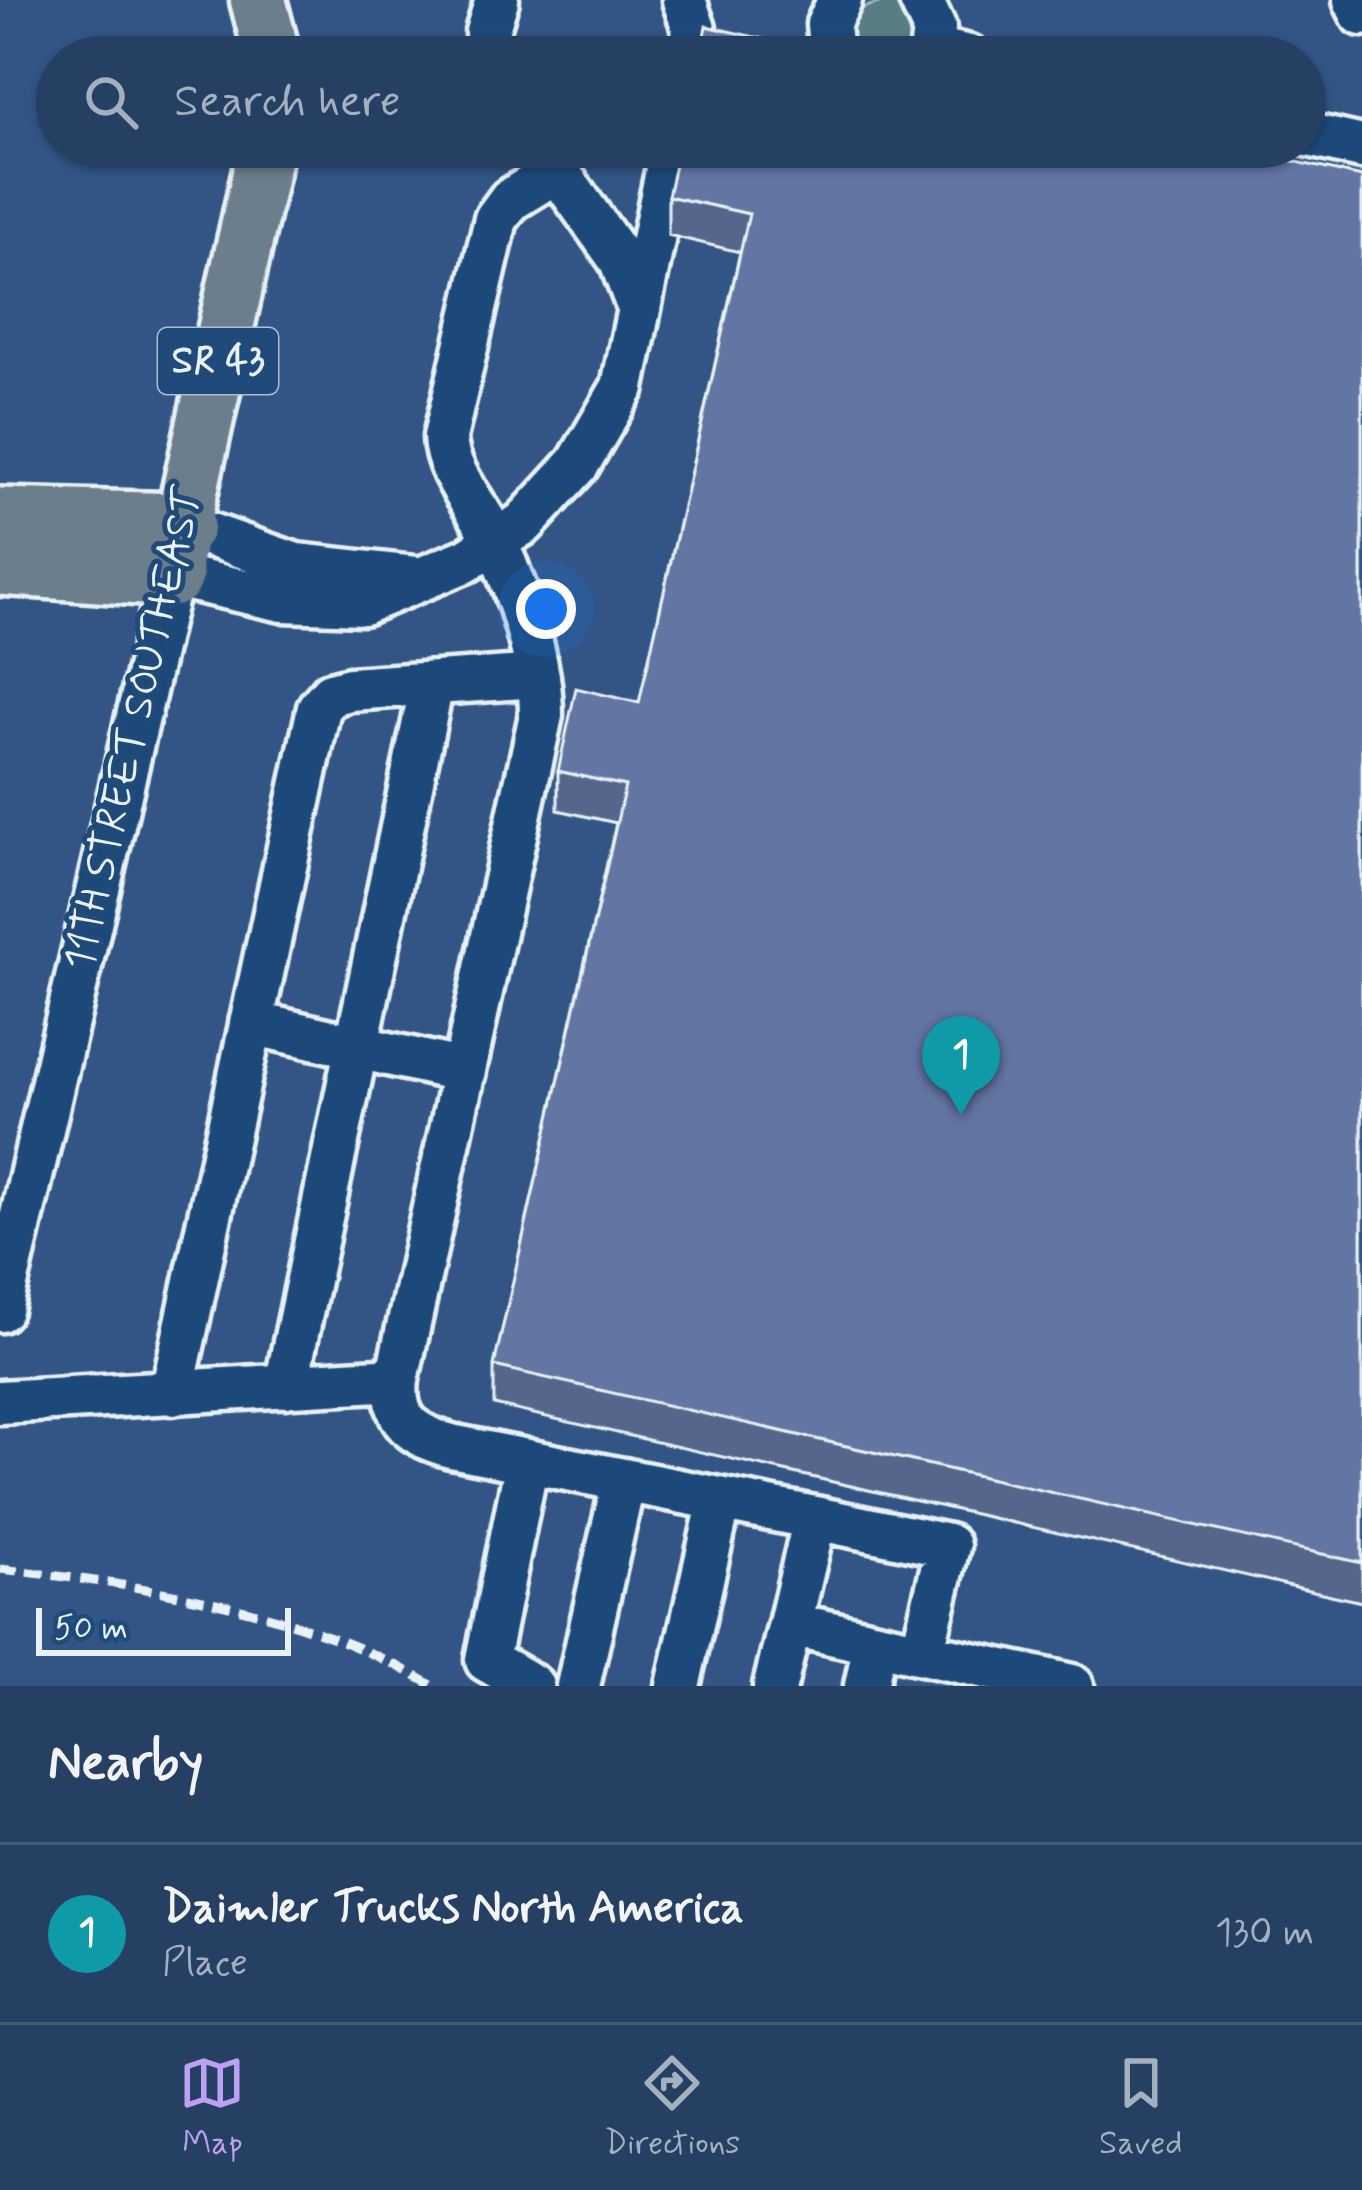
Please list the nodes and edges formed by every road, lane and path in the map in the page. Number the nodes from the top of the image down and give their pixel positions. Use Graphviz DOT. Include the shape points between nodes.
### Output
graph roads {
  1 [pos="258,0"];
  2 [pos="299,0"];
  3 [pos="497,0"];
  4 [pos="684,0"];
  5 [pos="841,0"];
  6 [pos="921,0"];
  7 [pos="1355,0"];
  8 [pos="1362,14"];
  9 [pos="267,36"];
  10 [pos="291,36"];
  11 [pos="487,36"];
  12 [pos="694,36"];
  13 [pos="829,36"];
  14 [pos="938,36"];
  15 [pos="1326,138"];
  16 [pos="1362,146"];
  17 [pos="261,168"];
  18 [pos="540,168"];
  19 [pos="555,168"];
  20 [pos="668,168"];
  21 [pos="638,306"];
  22 [pos="0,520"];
  23 [pos="497,544"];
  24 [pos="177,550"];
  25 [pos="0,563"];
  26 [pos="538,676"];
  27 [pos="432,683"];
  28 [pos="251,1023"];
  29 [pos="356,1047"];
  30 [pos="464,1071"];
  31 [pos="0,1310"];
  32 [pos="397,1379"];
  33 [pos="286,1386"];
  34 [pos="172,1393"];
  35 [pos="0,1402"];
  36 [pos="527,1462"];
  37 [pos="624,1480"];
  38 [pos="720,1500"];
  39 [pos="815,1518"];
  40 [pos="790,1624"];
  41 [pos="875,1643"];
  42 [pos="922,1653"];
  43 [pos="532,1686"];
  44 [pos="578,1686"];
  45 [pos="677,1686"];
  46 [pos="775,1686"];
  47 [pos="866,1686"];
  48 [pos="1072,1686"];
  1 -- 9 [label="main road"];
  2 -- 10 [label="main road"];
  3 -- 11 [label="street"];
  4 -- 12 [label="street"];
  5 -- 13 [label="street"];
  6 -- 14 [label="street"];
  7 -- 8 [label="street"];
  15 -- 16 [label="street"];
  17 -- 24 [label="main road, 11TH STREET SOUTHEAST / SR 43"];
  18 -- 23 [label="street" via="496,219 447,427 447,454"];
  19 -- 21 [label="street" via="620,259"];
  20 -- 21 [label="street"];
  21 -- 23 [label="street" via="628,371 596,440"];
  22 -- 24 [label="highway"];
  23 -- 24 [label="street" via="415,578"];
  23 -- 26 [label="street"];
  24 -- 25 [label="highway"];
  24 -- 31 [label="street, 11TH STREET SOUTHEAST"];
  26 -- 27 [label="street"];
  26 -- 30 [label="street" via="538,736"];
  27 -- 28 [label="street" via="350,689 322,702"];
  27 -- 29 [label="street"];
  28 -- 29 [label="street"];
  28 -- 34 [label="street"];
  29 -- 30 [label="street"];
  29 -- 33 [label="street"];
  30 -- 32 [label="street"];
  32 -- 33 [label="street"];
  32 -- 36 [label="street" via="398,1413 416,1435"];
  33 -- 34 [label="street"];
  34 -- 35 [label="street"];
  36 -- 37 [label="street"];
  36 -- 43 [label="street" via="487,1660"];
  37 -- 38 [label="street"];
  37 -- 44 [label="street"];
  38 -- 39 [label="street"];
  38 -- 45 [label="street"];
  39 -- 40 [label="street"];
  39 -- 42 [label="street" via="948,1546"];
  40 -- 41 [label="street"];
  40 -- 46 [label="street"];
  41 -- 42 [label="street"];
  41 -- 47 [label="street"];
  42 -- 48 [label="street"];
}
